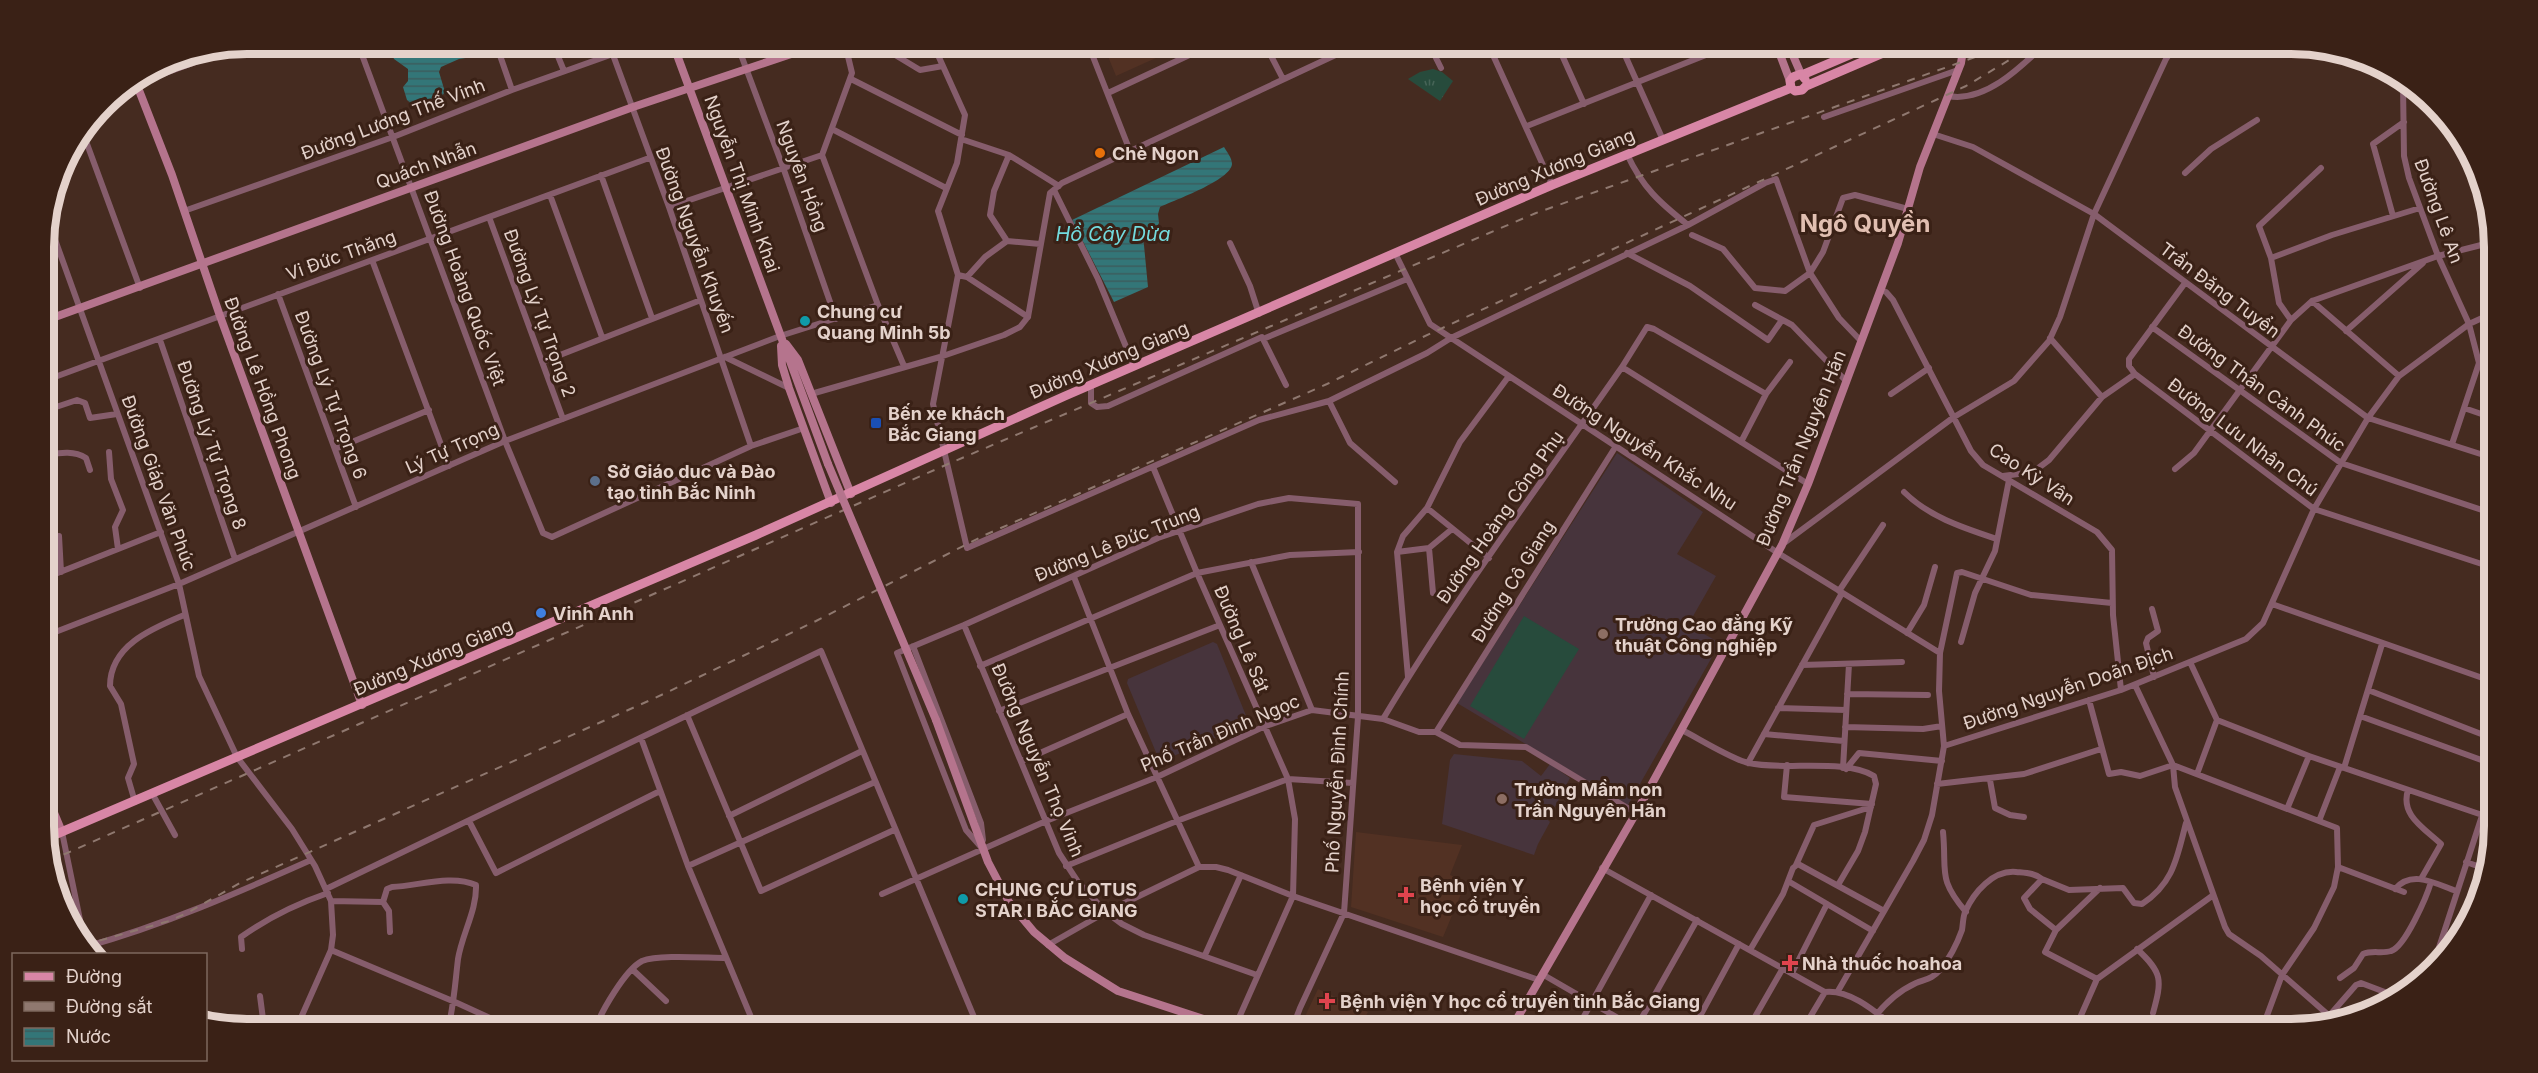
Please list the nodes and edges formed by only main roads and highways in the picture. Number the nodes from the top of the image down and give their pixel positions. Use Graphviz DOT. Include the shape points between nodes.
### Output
graph roads {
  1 [pos="1851,54"];
  2 [pos="1881,54"];
  3 [pos="1801,75"];
  4 [pos="1791,84"];
  5 [pos="1806,86"];
  6 [pos="55,835"];
  1 -- 3 [label="main road"];
  2 -- 5 [label="main road"];
  3 -- 4 [label="main road" via="1793,76"];
  3 -- 5 [label="main road"];
  4 -- 5 [label="main road" via="1798,91"];
  4 -- 6 [label="main road, Đường Xương Giang" via="1134,366 831,503"];
}
